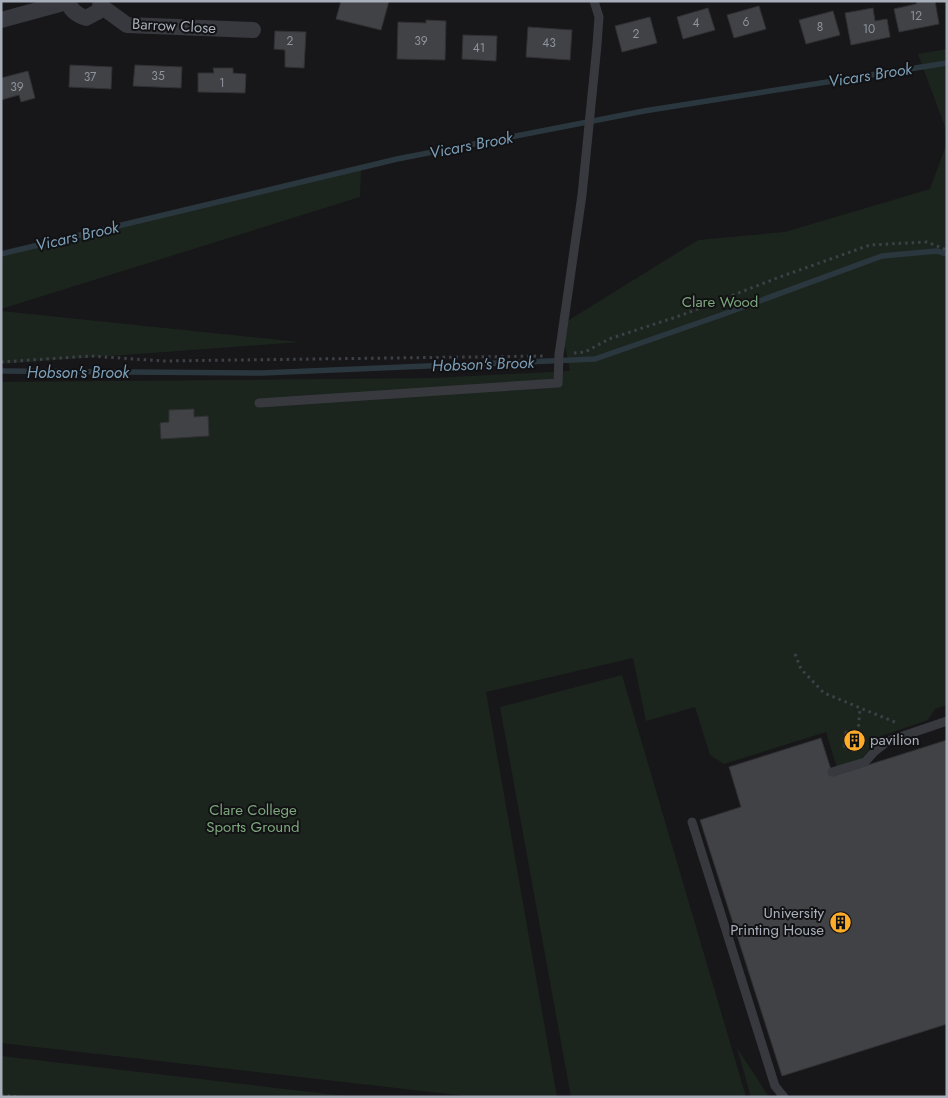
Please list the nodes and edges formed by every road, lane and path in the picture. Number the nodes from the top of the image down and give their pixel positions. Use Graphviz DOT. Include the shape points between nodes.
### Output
graph roads {
  1 [pos="594,1"];
  2 [pos="67,2"];
  3 [pos="101,4"];
  4 [pos="1,20"];
  5 [pos="253,30"];
  6 [pos="947,250"];
  7 [pos="559,355"];
  8 [pos="1,362"];
  9 [pos="260,403"];
  10 [pos="795,654"];
  11 [pos="860,708"];
  12 [pos="947,721"];
  13 [pos="915,732"];
  14 [pos="858,733"];
  15 [pos="832,772"];
  16 [pos="692,822"];
  17 [pos="1,1095"];
  18 [pos="20,1097"];
  19 [pos="784,1097"];
  1 -- 7 [label="lane" via="599,17 582,195"];
  2 -- 3 [label="street" via="78,15 86,18 99,11"];
  2 -- 4 [label="street"];
  3 -- 5 [label="street, Barrow Close" via="127,25"];
  6 -- 7 [label="path" via="927,242 870,245 609,339 585,352"];
  7 -- 8 [label="path" via="163,361 91,356"];
  7 -- 9 [label="lane" via="558,383"];
  10 -- 11 [label="path" via="801,669 824,693"];
  11 -- 13 [label="path"];
  11 -- 14 [label="path"];
  12 -- 13 [label="lane"];
  13 -- 15 [label="lane" via="888,741 865,762"];
  16 -- 19 [label="lane" via="775,1086"];
  17 -- 18 [label="path"];
}
